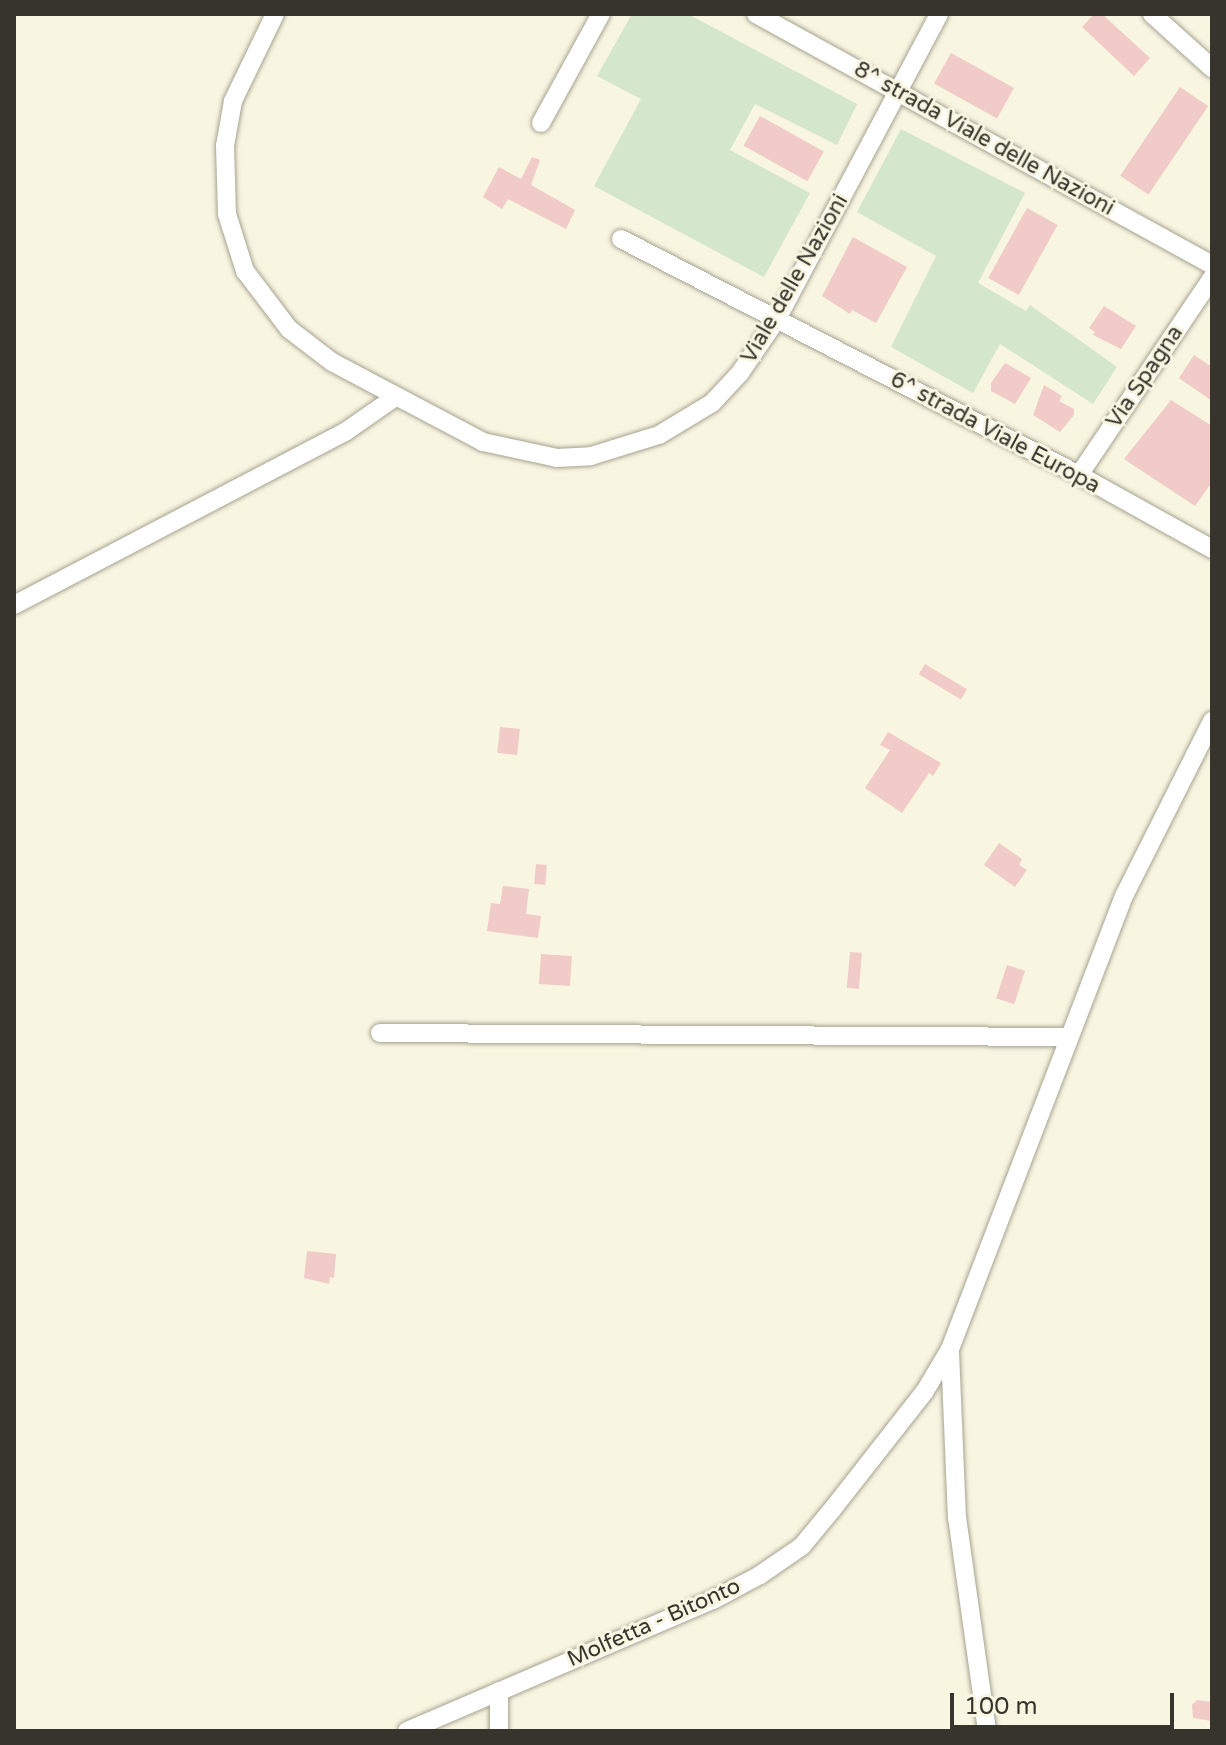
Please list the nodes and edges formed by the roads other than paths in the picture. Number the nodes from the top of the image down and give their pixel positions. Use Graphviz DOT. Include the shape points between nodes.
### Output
graph roads {
  1 [pos="275,14"];
  2 [pos="601,14"];
  3 [pos="756,14"];
  4 [pos="939,14"];
  5 [pos="1152,14"];
  6 [pos="1212,68"];
  7 [pos="898,91"];
  8 [pos="541,123"];
  9 [pos="621,239"];
  10 [pos="1212,265"];
  11 [pos="1212,278"];
  12 [pos="777,319"];
  13 [pos="394,398"];
  14 [pos="1079,475"];
  15 [pos="1212,549"];
  16 [pos="14,605"];
  17 [pos="1212,721"];
  18 [pos="380,1033"];
  19 [pos="1069,1037"];
  20 [pos="950,1349"];
  21 [pos="499,1691"];
  22 [pos="407,1731"];
  23 [pos="499,1731"];
  24 [pos="987,1731"];
  1 -- 13 [label="street, Viale delle Nazioni" via="242,77 228,122 225,192 235,248 258,291 289,329"];
  2 -- 8 [label="street"];
  3 -- 7 [label="street, 8^ strada Viale delle Nazioni"];
  4 -- 7 [label="street, Viale delle Nazioni"];
  5 -- 6 [label="street"];
  7 -- 10 [label="street, 8^ strada Viale delle Nazioni"];
  7 -- 12 [label="street, Viale delle Nazioni"];
  9 -- 12 [label="street, 6^ strada Viale Europa"];
  11 -- 14 [label="street, Via Spagna"];
  12 -- 13 [label="street, Viale delle Nazioni" via="712,403 659,435 591,456 546,456 483,442"];
  12 -- 14 [label="street, 6^ strada Viale Europa"];
  13 -- 16 [label="street" via="345,432"];
  14 -- 15 [label="street, 6^ strada Viale Europa"];
  17 -- 19 [label="street" via="1125,894"];
  18 -- 19 [label="street"];
  19 -- 20 [label="street"];
  20 -- 21 [label="street, Molfetta - Bitonto" via="925,1391 802,1546 713,1600"];
  20 -- 24 [label="street" via="957,1517"];
  21 -- 22 [label="street, Molfetta - Bitonto"];
  21 -- 23 [label="street"];
}
